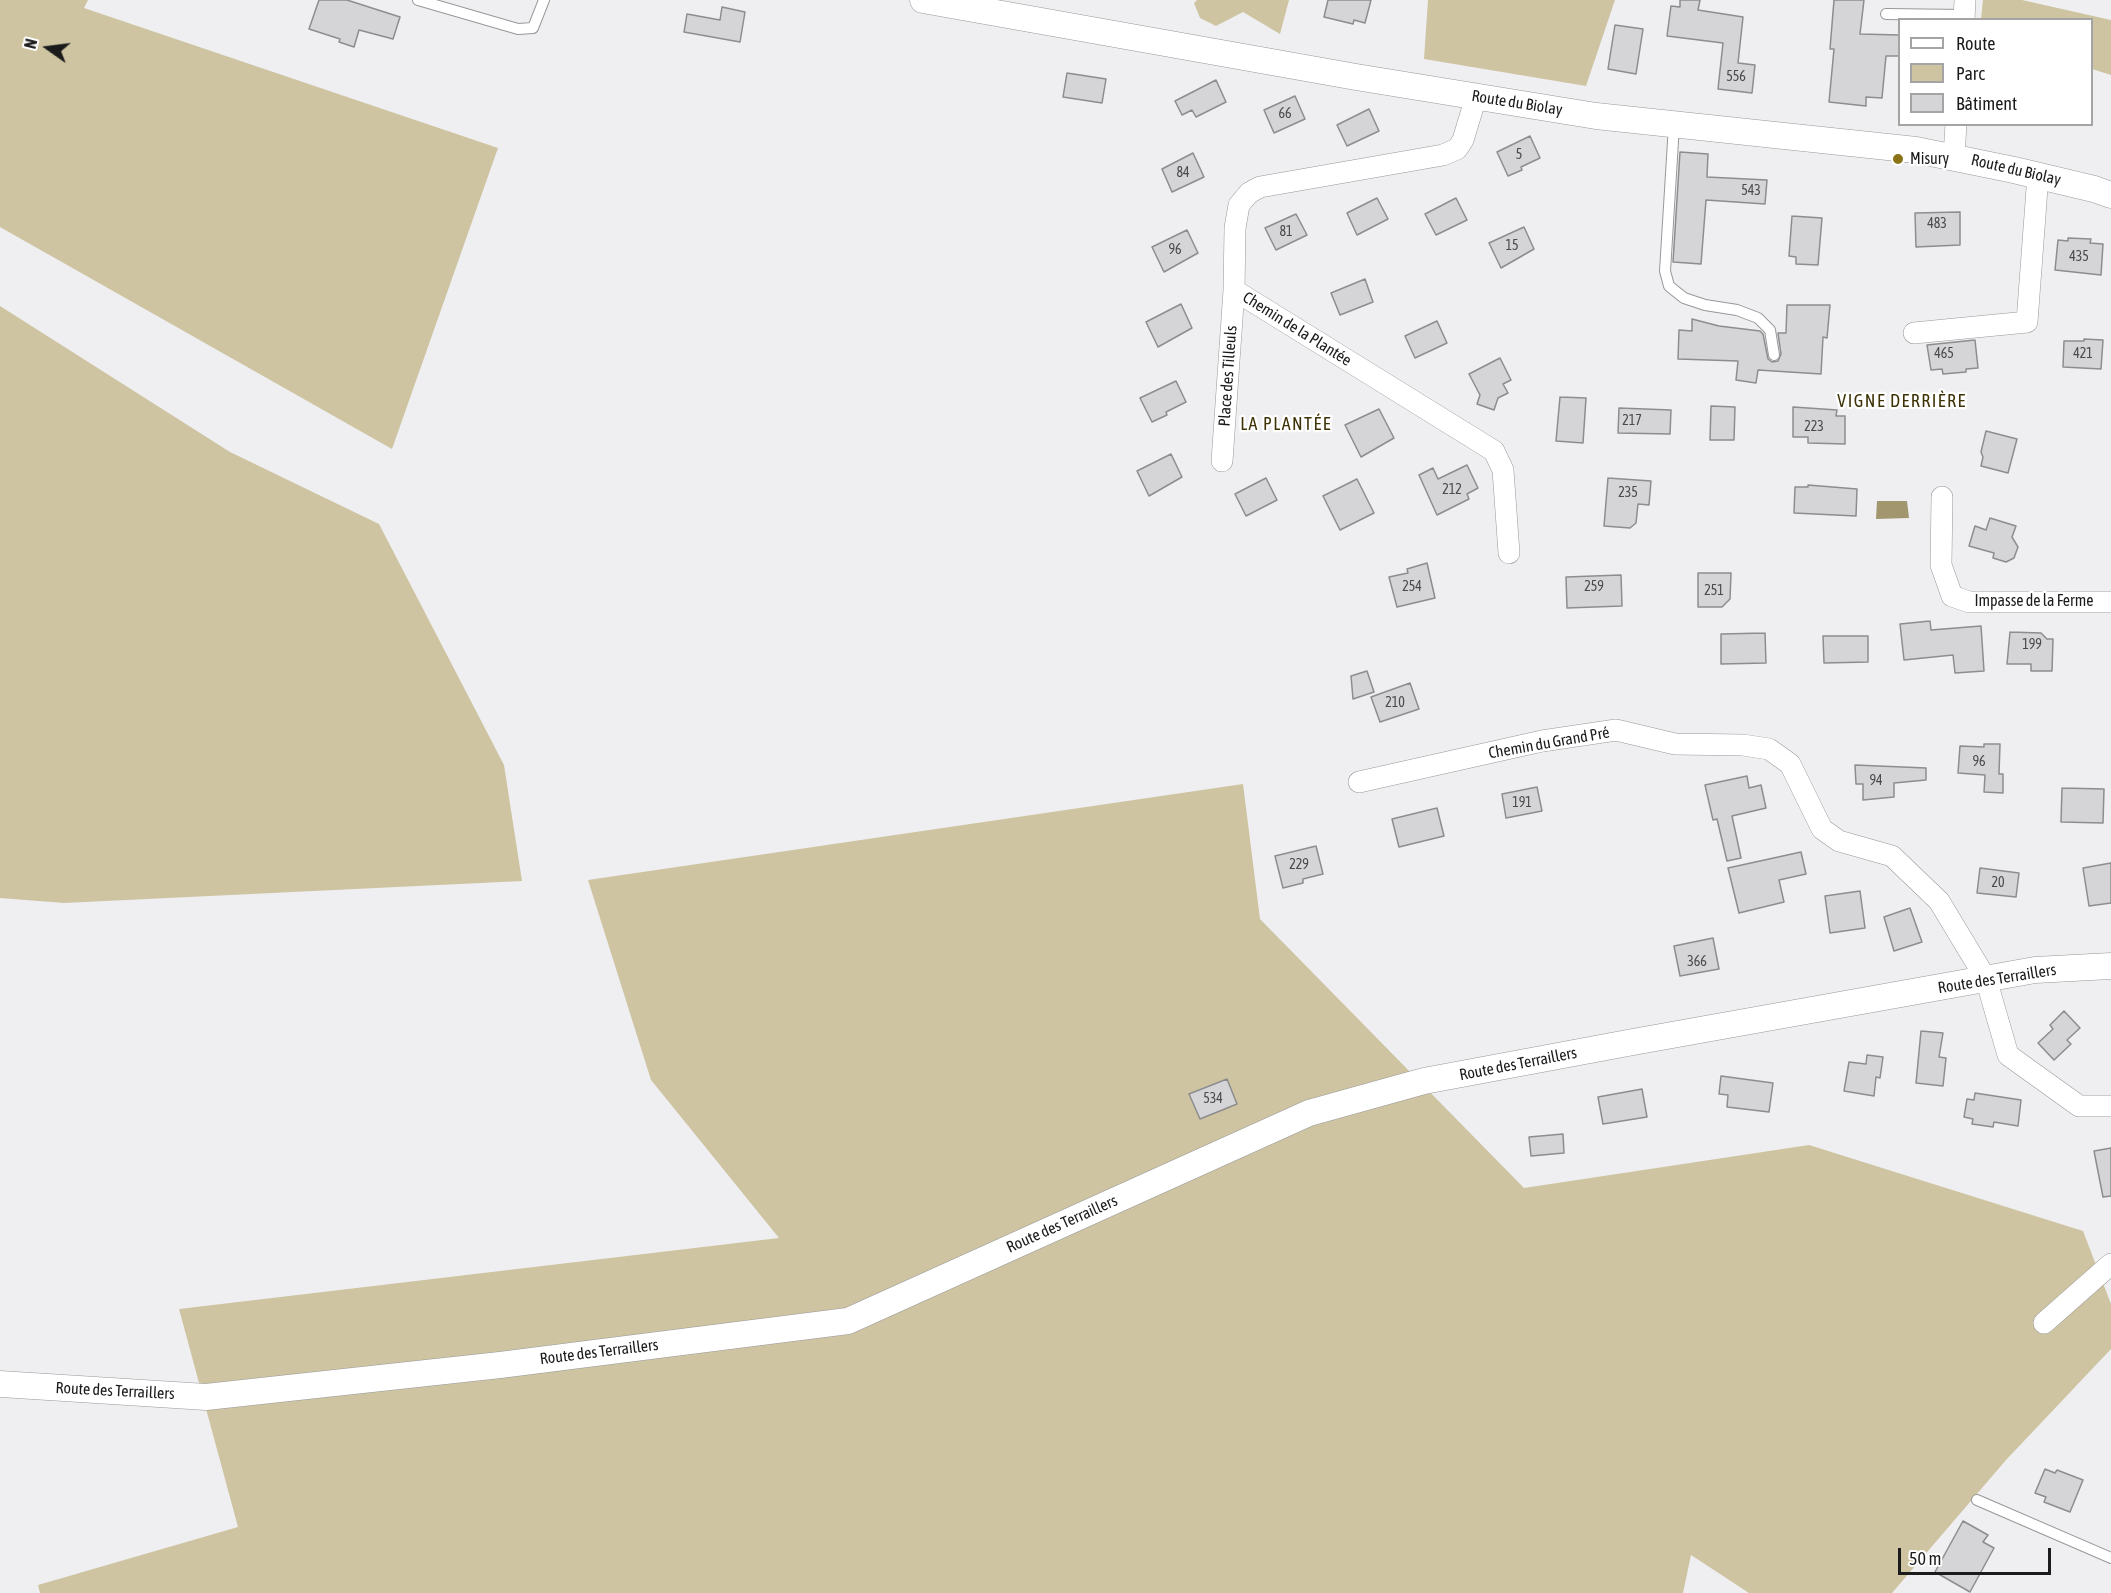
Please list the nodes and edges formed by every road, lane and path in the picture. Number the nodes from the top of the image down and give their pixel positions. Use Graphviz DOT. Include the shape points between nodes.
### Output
graph roads {
  1 [pos="418,0"];
  2 [pos="544,0"];
  3 [pos="923,0"];
  4 [pos="1965,12"];
  5 [pos="1887,14"];
  6 [pos="1476,97"];
  7 [pos="1674,125"];
  8 [pos="1956,126"];
  9 [pos="1954,156"];
  10 [pos="2038,175"];
  11 [pos="2111,195"];
  12 [pos="1234,290"];
  13 [pos="1914,333"];
  14 [pos="1774,355"];
  15 [pos="1222,461"];
  16 [pos="1942,496"];
  17 [pos="1509,553"];
  18 [pos="2111,602"];
  19 [pos="1359,782"];
  20 [pos="2111,966"];
  21 [pos="1986,979"];
  22 [pos="2111,1106"];
  23 [pos="2111,1264"];
  24 [pos="2043,1323"];
  25 [pos="0,1384"];
  26 [pos="1977,1500"];
  27 [pos="2111,1557"];
  1 -- 2 [label="lane" via="519,29 533,28"];
  3 -- 6 [label="street, Route du Biolay"];
  4 -- 5 [label="lane"];
  6 -- 7 [label="street, Route du Biolay"];
  6 -- 12 [label="street, Chemin de la Plantée" via="1463,140 1457,149 1443,155 1260,186 1249,194 1239,205 1235,228"];
  7 -- 9 [label="street, Route du Biolay"];
  7 -- 14 [label="lane" via="1665,271 1669,286 1684,298 1758,318 1770,330"];
  8 -- 9 [label="street"];
  9 -- 10 [label="street, Route du Biolay"];
  10 -- 11 [label="street, Route du Biolay"];
  10 -- 13 [label="street" via="2027,322"];
  12 -- 15 [label="street, Place des Tilleuls"];
  12 -- 17 [label="street, Chemin de la Plantée" via="1494,451 1503,470"];
  16 -- 18 [label="street, Impasse de la Ferme" via="1941,565 1952,596 1969,602"];
  19 -- 21 [label="street, Chemin du Grand Pré" via="1542,741 1616,730 1676,744 1769,749 1790,764 1822,829 1839,841 1892,856 1939,901"];
  20 -- 21 [label="street, Route des Terraillers" via="2036,970"];
  21 -- 22 [label="street, Chemin du Grand Pré" via="2008,1054 2079,1106"];
  21 -- 25 [label="street, Route des Terraillers" via="1424,1081 1309,1113 848,1321 500,1365 206,1396"];
  23 -- 24 [label="street"];
  26 -- 27 [label="lane"];
}
